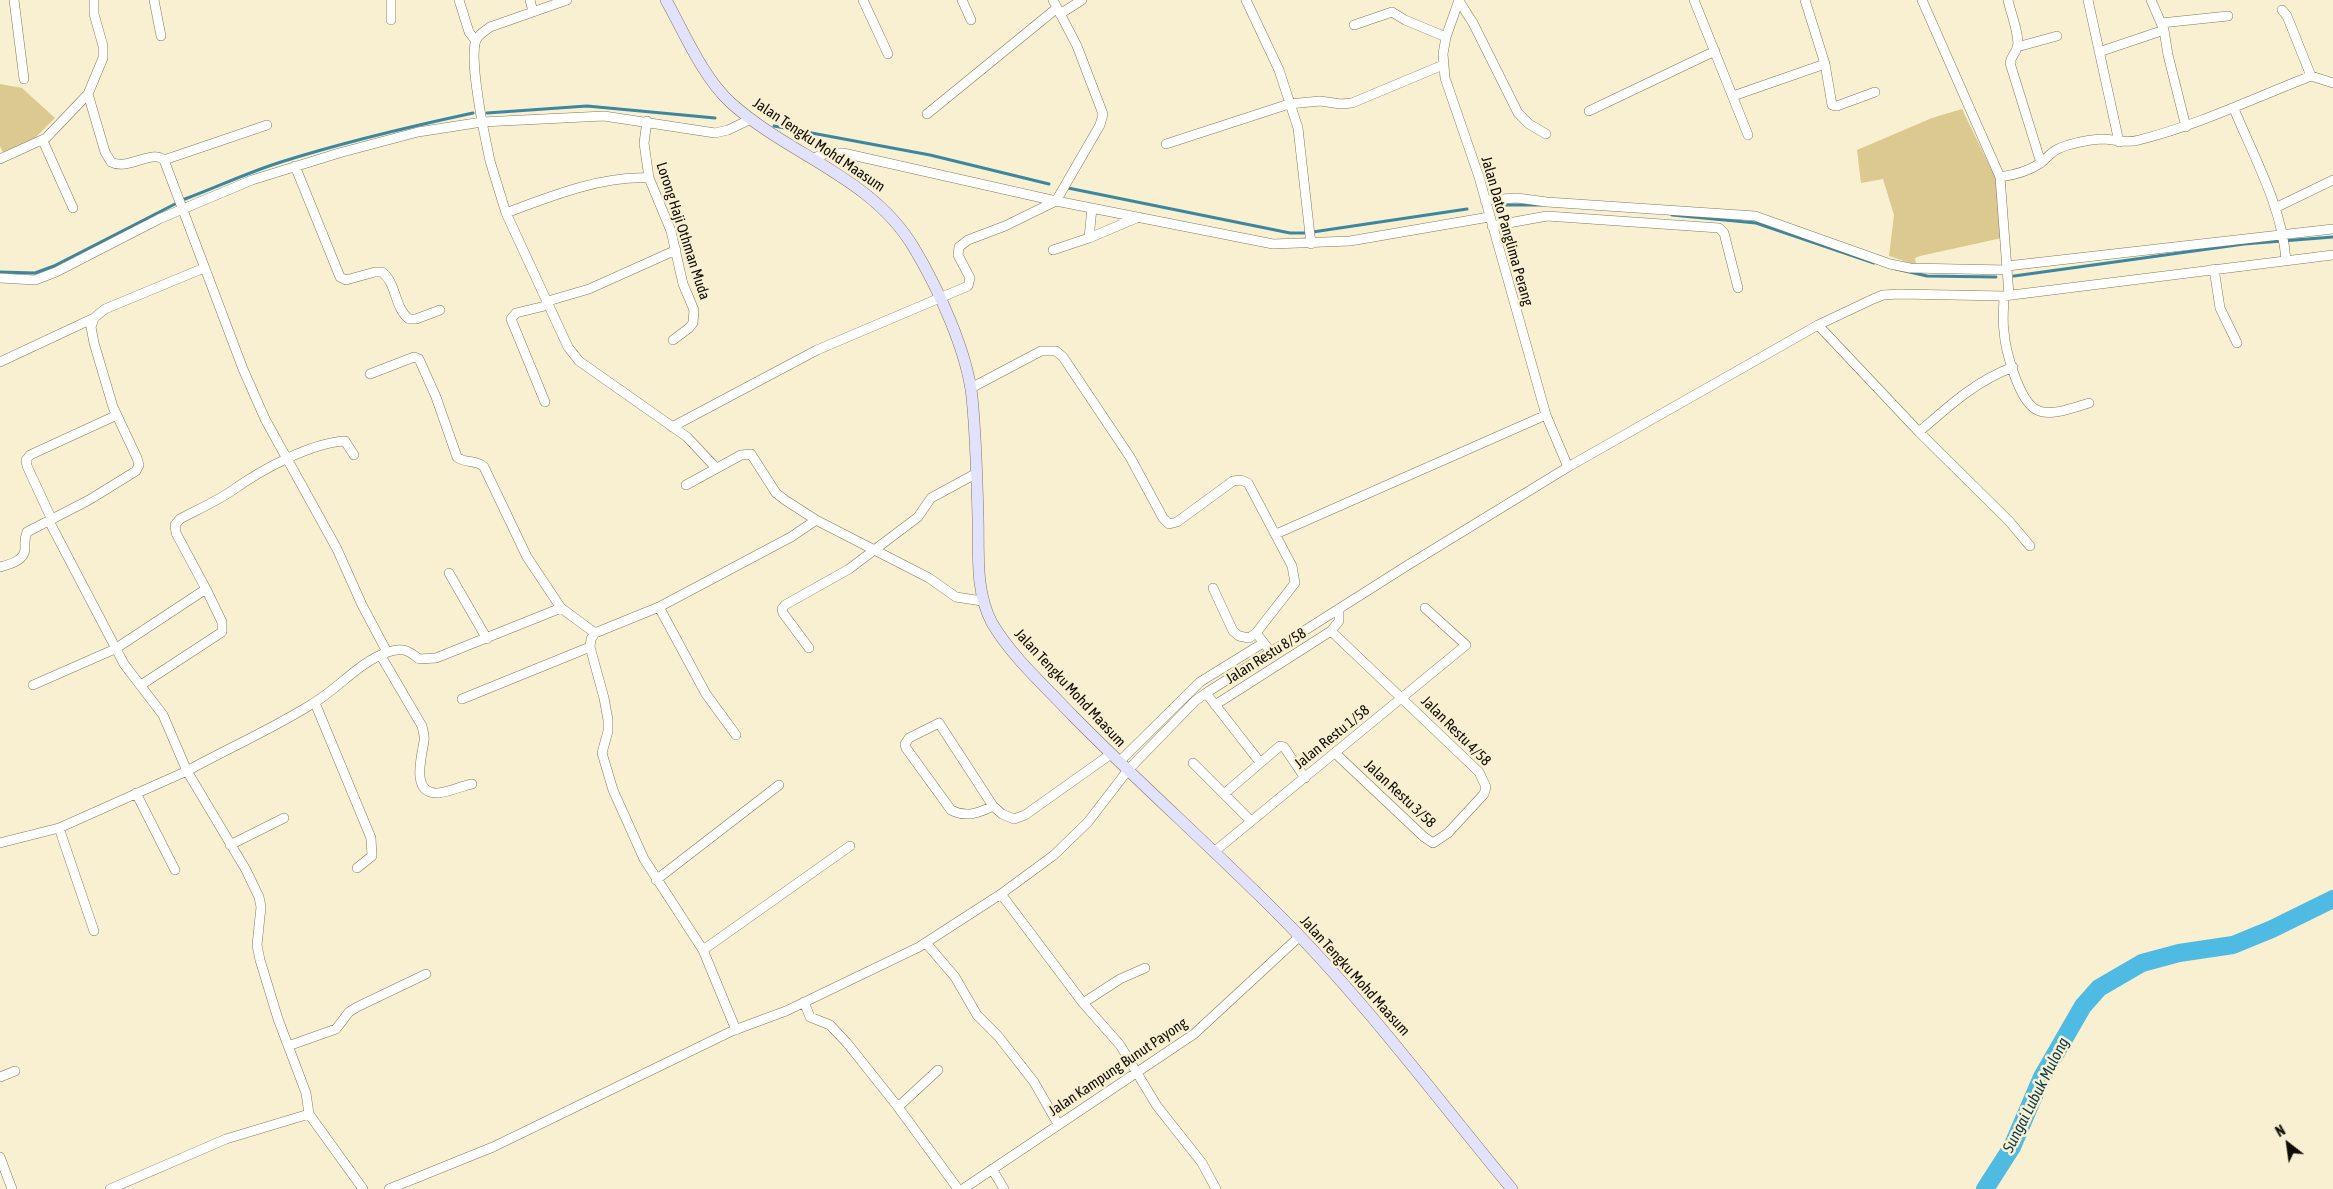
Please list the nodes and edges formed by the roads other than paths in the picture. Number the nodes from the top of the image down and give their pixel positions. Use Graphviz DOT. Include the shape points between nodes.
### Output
graph roads {
  1 [pos="14,0"];
  2 [pos="94,0"];
  3 [pos="154,0"];
  4 [pos="391,0"];
  5 [pos="459,0"];
  6 [pos="530,0"];
  7 [pos="567,0"];
  8 [pos="666,0"];
  9 [pos="863,0"];
  10 [pos="962,0"];
  11 [pos="1082,0"];
  12 [pos="1246,0"];
  13 [pos="1459,0"];
  14 [pos="1694,0"];
  15 [pos="1805,0"];
  16 [pos="1922,0"];
  17 [pos="2008,0"];
  18 [pos="2088,0"];
  19 [pos="2151,0"];
  20 [pos="1057,7"];
  21 [pos="2282,10"];
  22 [pos="533,12"];
  23 [pos="2228,16"];
  24 [pos="392,20"];
  25 [pos="971,20"];
  26 [pos="1354,25"];
  27 [pos="2163,26"];
  28 [pos="161,36"];
  29 [pos="2057,36"];
  30 [pos="1446,37"];
  31 [pos="476,41"];
  32 [pos="2017,47"];
  33 [pos="1715,51"];
  34 [pos="2099,52"];
  35 [pos="888,54"];
  36 [pos="1825,64"];
  37 [pos="1443,65"];
  38 [pos="2311,76"];
  39 [pos="24,79"];
  40 [pos="2333,83"];
  41 [pos="1875,92"];
  42 [pos="88,94"];
  43 [pos="1733,96"];
  44 [pos="1289,104"];
  45 [pos="2234,109"];
  46 [pos="1589,111"];
  47 [pos="927,114"];
  48 [pos="751,119"];
  49 [pos="647,121"];
  50 [pos="482,122"];
  51 [pos="267,125"];
  52 [pos="2186,126"];
  53 [pos="1546,134"];
  54 [pos="1748,135"];
  55 [pos="43,141"];
  56 [pos="2120,142"];
  57 [pos="1166,144"];
  58 [pos="0,158"];
  59 [pos="813,158"];
  60 [pos="164,160"];
  61 [pos="2041,163"];
  62 [pos="295,166"];
  63 [pos="2000,177"];
  64 [pos="649,178"];
  65 [pos="2333,180"];
  66 [pos="1485,200"];
  67 [pos="1056,201"];
  68 [pos="73,208"];
  69 [pos="183,208"];
  70 [pos="1092,208"];
  71 [pos="2275,208"];
  72 [pos="506,212"];
  73 [pos="1489,217"];
  74 [pos="1139,218"];
  75 [pos="1492,226"];
  76 [pos="2333,229"];
  77 [pos="1310,236"];
  78 [pos="2284,236"];
  79 [pos="1089,238"];
  80 [pos="676,250"];
  81 [pos="1052,250"];
  82 [pos="2333,255"];
  83 [pos="2286,260"];
  84 [pos="204,268"];
  85 [pos="2007,268"];
  86 [pos="2214,269"];
  87 [pos="0,278"];
  88 [pos="1738,288"];
  89 [pos="2007,296"];
  90 [pos="940,299"];
  91 [pos="548,303"];
  92 [pos="440,310"];
  93 [pos="94,318"];
  94 [pos="1818,325"];
  95 [pos="673,340"];
  96 [pos="2237,343"];
  97 [pos="0,362"];
  98 [pos="2012,367"];
  99 [pos="370,374"];
  100 [pos="971,388"];
  101 [pos="546,402"];
  102 [pos="2089,403"];
  103 [pos="117,415"];
  104 [pos="1546,415"];
  105 [pos="672,427"];
  106 [pos="1919,432"];
  107 [pos="354,455"];
  108 [pos="286,459"];
  109 [pos="1568,467"];
  110 [pos="716,468"];
  111 [pos="977,473"];
  112 [pos="686,484"];
  113 [pos="50,520"];
  114 [pos="816,520"];
  115 [pos="1276,534"];
  116 [pos="2030,546"];
  117 [pos="874,550"];
  118 [pos="0,567"];
  119 [pos="449,573"];
  120 [pos="1213,588"];
  121 [pos="206,589"];
  122 [pos="982,601"];
  123 [pos="658,607"];
  124 [pos="561,608"];
  125 [pos="1425,608"];
  126 [pos="1339,611"];
  127 [pos="1332,631"];
  128 [pos="595,633"];
  129 [pos="1256,633"];
  130 [pos="487,639"];
  131 [pos="1263,643"];
  132 [pos="590,647"];
  133 [pos="809,648"];
  134 [pos="115,649"];
  135 [pos="1270,652"];
  136 [pos="384,654"];
  137 [pos="141,685"];
  138 [pos="33,686"];
  139 [pos="1206,693"];
  140 [pos="1403,697"];
  141 [pos="462,699"];
  142 [pos="315,703"];
  143 [pos="1215,704"];
  144 [pos="736,735"];
  145 [pos="1334,753"];
  146 [pos="1115,758"];
  147 [pos="1259,761"];
  148 [pos="1193,763"];
  149 [pos="187,770"];
  150 [pos="1128,770"];
  151 [pos="1305,778"];
  152 [pos="472,784"];
  153 [pos="779,785"];
  154 [pos="1486,787"];
  155 [pos="136,793"];
  156 [pos="1224,794"];
  157 [pos="993,806"];
  158 [pos="284,818"];
  159 [pos="1252,821"];
  160 [pos="59,828"];
  161 [pos="0,843"];
  162 [pos="230,845"];
  163 [pos="850,846"];
  164 [pos="1215,851"];
  165 [pos="356,868"];
  166 [pos="175,870"];
  167 [pos="656,880"];
  168 [pos="1001,894"];
  169 [pos="94,930"];
  170 [pos="1300,936"];
  171 [pos="926,943"];
  172 [pos="703,950"];
  173 [pos="1145,968"];
  174 [pos="426,974"];
  175 [pos="804,1002"];
  176 [pos="1083,1003"];
  177 [pos="736,1030"];
  178 [pos="288,1046"];
  179 [pos="938,1070"];
  180 [pos="15,1071"];
  181 [pos="1137,1073"];
  182 [pos="0,1077"];
  183 [pos="898,1107"];
  184 [pos="309,1114"];
  185 [pos="1058,1124"];
  186 [pos="0,1157"];
  187 [pos="992,1169"];
  188 [pos="395,1188"];
  189 [pos="12,1189"];
  190 [pos="110,1189"];
  191 [pos="363,1189"];
  192 [pos="958,1189"];
  193 [pos="964,1189"];
  194 [pos="1004,1189"];
  195 [pos="1216,1189"];
  196 [pos="1512,1189"];
  1 -- 39 [label="street"];
  2 -- 42 [label="street" via="103,58"];
  3 -- 28 [label="street"];
  4 -- 24 [label="street"];
  5 -- 31 [label="street" via="469,32"];
  6 -- 22 [label="street"];
  7 -- 22 [label="street"];
  8 -- 48 [label="main road, Jalan Tengku Mohd Maasum" via="714,83"];
  9 -- 35 [label="street"];
  10 -- 25 [label="street"];
  11 -- 20 [label="street"];
  12 -- 44 [label="street" via="1279,70"];
  13 -- 30 [label="street, Jalan Dato Panglima Perang"];
  13 -- 53 [label="street" via="1518,113"];
  14 -- 33 [label="street"];
  15 -- 36 [label="street"];
  16 -- 63 [label="street"];
  17 -- 32 [label="street"];
  18 -- 34 [label="street"];
  19 -- 27 [label="street"];
  20 -- 47 [label="street"];
  20 -- 67 [label="street" via="1077,46 1103,114 1100,125"];
  21 -- 38 [label="street"];
  22 -- 31 [label="street" via="490,27"];
  23 -- 27 [label="street"];
  26 -- 30 [label="street" via="1392,12"];
  27 -- 34 [label="street"];
  27 -- 52 [label="street"];
  29 -- 32 [label="street"];
  30 -- 37 [label="street, Jalan Dato Panglima Perang"];
  31 -- 50 [label="street" via="474,63"];
  32 -- 61 [label="street" via="2010,62"];
  33 -- 43 [label="street"];
  33 -- 46 [label="street"];
  34 -- 56 [label="street"];
  36 -- 41 [label="street" via="1834,107"];
  36 -- 43 [label="street"];
  37 -- 44 [label="street" via="1352,103 1320,101"];
  37 -- 66 [label="street, Jalan Dato Panglima Perang"];
  38 -- 40 [label="street"];
  38 -- 45 [label="street"];
  42 -- 55 [label="street"];
  42 -- 60 [label="street" via="111,162 122,165 155,156"];
  43 -- 54 [label="street"];
  44 -- 57 [label="street"];
  44 -- 77 [label="street" via="1300,135"];
  45 -- 52 [label="street"];
  45 -- 71 [label="street"];
  48 -- 49 [label="street" via="715,133"];
  48 -- 59 [label="main road, Jalan Tengku Mohd Maasum"];
  49 -- 50 [label="street" via="604,116"];
  49 -- 64 [label="street, Lorong Haji Othman Muda" via="644,143"];
  50 -- 62 [label="street" via="418,132"];
  50 -- 72 [label="street"];
  51 -- 60 [label="street"];
  52 -- 56 [label="street" via="2137,141"];
  55 -- 58 [label="street"];
  55 -- 68 [label="street"];
  56 -- 61 [label="street" via="2102,139 2060,148"];
  59 -- 67 [label="street" via="843,153"];
  59 -- 90 [label="main road, Jalan Tengku Mohd Maasum" via="858,188 892,218 913,246"];
  60 -- 69 [label="street"];
  61 -- 63 [label="street" via="2026,171"];
  62 -- 69 [label="street"];
  62 -- 92 [label="street" via="340,277 346,280 382,272 388,277 408,318 416,319"];
  63 -- 85 [label="street"];
  64 -- 72 [label="street" via="618,180 578,189"];
  64 -- 80 [label="street, Lorong Haji Othman Muda"];
  65 -- 71 [label="street"];
  66 -- 73 [label="street, Jalan Dato Panglima Perang"];
  66 -- 85 [label="street" via="1516,198 1755,216 1890,264 1910,268"];
  67 -- 70 [label="street"];
  67 -- 90 [label="street" via="962,244 958,255 970,283"];
  69 -- 84 [label="street"];
  69 -- 87 [label="street" via="56,272 35,280"];
  70 -- 74 [label="street"];
  70 -- 79 [label="street"];
  71 -- 78 [label="street"];
  72 -- 91 [label="street"];
  73 -- 75 [label="street, Jalan Dato Panglima Perang"];
  73 -- 77 [label="street" via="1368,238"];
  74 -- 77 [label="street" via="1274,244"];
  74 -- 79 [label="street"];
  75 -- 88 [label="street" via="1547,216 1719,228 1724,233"];
  75 -- 104 [label="street, Jalan Dato Panglima Perang"];
  76 -- 78 [label="street"];
  78 -- 83 [label="street"];
  78 -- 85 [label="street"];
  79 -- 81 [label="street"];
  80 -- 91 [label="street" via="589,289"];
  80 -- 95 [label="street, Lorong Haji Othman Muda" via="694,317 689,328"];
  82 -- 83 [label="street"];
  83 -- 86 [label="street"];
  84 -- 93 [label="street" via="105,309"];
  84 -- 108 [label="street" via="242,368"];
  85 -- 89 [label="street"];
  86 -- 89 [label="street"];
  86 -- 96 [label="street" via="2220,308"];
  89 -- 94 [label="street" via="1883,295"];
  89 -- 98 [label="street" via="2003,329"];
  90 -- 100 [label="main road, Jalan Tengku Mohd Maasum" via="962,354"];
  90 -- 105 [label="street" via="817,350"];
  91 -- 101 [label="street" via="516,313 511,319"];
  91 -- 105 [label="street" via="568,347 580,361"];
  93 -- 97 [label="street"];
  93 -- 103 [label="street" via="91,327 94,343"];
  94 -- 106 [label="street"];
  94 -- 109 [label="street"];
  98 -- 102 [label="street" via="2023,396 2037,410 2064,410"];
  98 -- 106 [label="street" via="1988,376 1966,391"];
  99 -- 124 [label="street" via="414,357 419,359 457,457 484,467 527,557"];
  100 -- 111 [label="main road, Jalan Tengku Mohd Maasum"];
  100 -- 115 [label="street" via="1041,352 1056,351 1130,457 1169,524 1177,522 1233,481 1241,480 1248,483"];
  103 -- 113 [label="street" via="137,458 136,471"];
  103 -- 113 [label="street" via="30,455 26,460"];
  104 -- 109 [label="street, Jalan Dato Panglima Perang"];
  104 -- 115 [label="street"];
  105 -- 110 [label="street" via="687,437"];
  106 -- 116 [label="street" via="2010,521"];
  107 -- 108 [label="street" via="345,441"];
  108 -- 121 [label="street" via="177,522 176,533"];
  108 -- 136 [label="street" via="337,549"];
  109 -- 126 [label="street"];
  110 -- 112 [label="street"];
  110 -- 114 [label="street" via="741,454 751,454 776,493"];
  111 -- 117 [label="street" via="931,498 918,517"];
  111 -- 122 [label="main road, Jalan Tengku Mohd Maasum"];
  113 -- 118 [label="street" via="27,532 21,559"];
  113 -- 134 [label="street"];
  114 -- 117 [label="street"];
  114 -- 123 [label="street" via="791,537"];
  115 -- 129 [label="street" via="1294,571 1294,583"];
  117 -- 122 [label="street" via="929,578 956,597"];
  117 -- 133 [label="street" via="849,569 785,605 783,614"];
  119 -- 130 [label="street"];
  120 -- 129 [label="street" via="1233,631 1243,638"];
  121 -- 134 [label="street"];
  121 -- 137 [label="street" via="222,622 222,632"];
  122 -- 146 [label="main road, Jalan Tengku Mohd Maasum" via="1001,637"];
  123 -- 128 [label="street"];
  123 -- 144 [label="street" via="706,694"];
  124 -- 128 [label="street"];
  124 -- 130 [label="street"];
  125 -- 140 [label="street, Jalan Restu 1/58" via="1466,645"];
  126 -- 127 [label="street" via="1339,621"];
  126 -- 135 [label="street"];
  127 -- 140 [label="street, Jalan Restu 4/58"];
  127 -- 143 [label="street, Jalan Restu 8/58"];
  128 -- 132 [label="street"];
  129 -- 131 [label="street"];
  130 -- 136 [label="street" via="426,660 401,649"];
  131 -- 135 [label="street"];
  131 -- 146 [label="street" via="1200,682"];
  132 -- 141 [label="street"];
  132 -- 167 [label="street" via="608,720 602,753 616,797"];
  134 -- 137 [label="street"];
  134 -- 138 [label="street"];
  135 -- 139 [label="street"];
  136 -- 142 [label="street"];
  136 -- 152 [label="street" via="422,726 424,739 418,770 421,782 428,790 437,793"];
  137 -- 149 [label="street" via="163,715"];
  139 -- 143 [label="street"];
  139 -- 150 [label="street"];
  140 -- 145 [label="street, Jalan Restu 1/58"];
  140 -- 154 [label="street, Jalan Restu 4/58" via="1479,772"];
  142 -- 149 [label="street"];
  142 -- 165 [label="street" via="371,838 372,856"];
  143 -- 147 [label="street"];
  145 -- 151 [label="street, Jalan Restu 1/58"];
  145 -- 154 [label="street, Jalan Restu 3/58" via="1434,843 1484,794"];
  146 -- 150 [label="main road, Jalan Tengku Mohd Maasum"];
  146 -- 157 [label="street" via="1025,815 1014,819"];
  147 -- 151 [label="street" via="1280,746 1284,747"];
  147 -- 156 [label="street"];
  148 -- 156 [label="street"];
  149 -- 155 [label="street"];
  149 -- 162 [label="street"];
  150 -- 164 [label="main road, Jalan Tengku Mohd Maasum"];
  150 -- 168 [label="street" via="1088,822 1054,855"];
  151 -- 159 [label="street, Jalan Restu 1/58"];
  153 -- 167 [label="street"];
  155 -- 160 [label="street"];
  155 -- 166 [label="street"];
  156 -- 159 [label="street"];
  157 -- 157 [label="street" via="976,814 958,814 951,810 906,748 909,738 939,723"];
  158 -- 162 [label="street"];
  159 -- 164 [label="street, Jalan Restu 1/58"];
  160 -- 161 [label="street"];
  160 -- 169 [label="street"];
  162 -- 178 [label="street" via="259,897 257,945"];
  163 -- 172 [label="street"];
  164 -- 170 [label="main road, Jalan Tengku Mohd Maasum"];
  167 -- 172 [label="street"];
  168 -- 171 [label="street"];
  168 -- 176 [label="street"];
  170 -- 181 [label="street, Jalan Kampung Bunut Payong" via="1194,1034"];
  170 -- 196 [label="main road, Jalan Tengku Mohd Maasum" via="1394,1041"];
  171 -- 175 [label="street"];
  171 -- 185 [label="street" via="955,977 977,1014 1034,1082"];
  172 -- 177 [label="street"];
  173 -- 176 [label="street" via="1120,979"];
  174 -- 178 [label="street" via="357,1006 336,1029"];
  175 -- 177 [label="street"];
  175 -- 183 [label="street" via="810,1016 830,1025"];
  176 -- 181 [label="street" via="1120,1045"];
  177 -- 188 [label="street" via="493,1147"];
  178 -- 184 [label="street" via="306,1094"];
  179 -- 183 [label="street"];
  180 -- 182 [label="street"];
  181 -- 185 [label="street, Jalan Kampung Bunut Payong"];
  181 -- 195 [label="street" via="1157,1106 1202,1163"];
  183 -- 192 [label="street"];
  184 -- 190 [label="street" via="226,1139"];
  184 -- 191 [label="street"];
  185 -- 187 [label="street, Jalan Kampung Bunut Payong"];
  186 -- 189 [label="street"];
  187 -- 193 [label="street, Jalan Kampung Bunut Payong"];
  187 -- 194 [label="street"];
}
